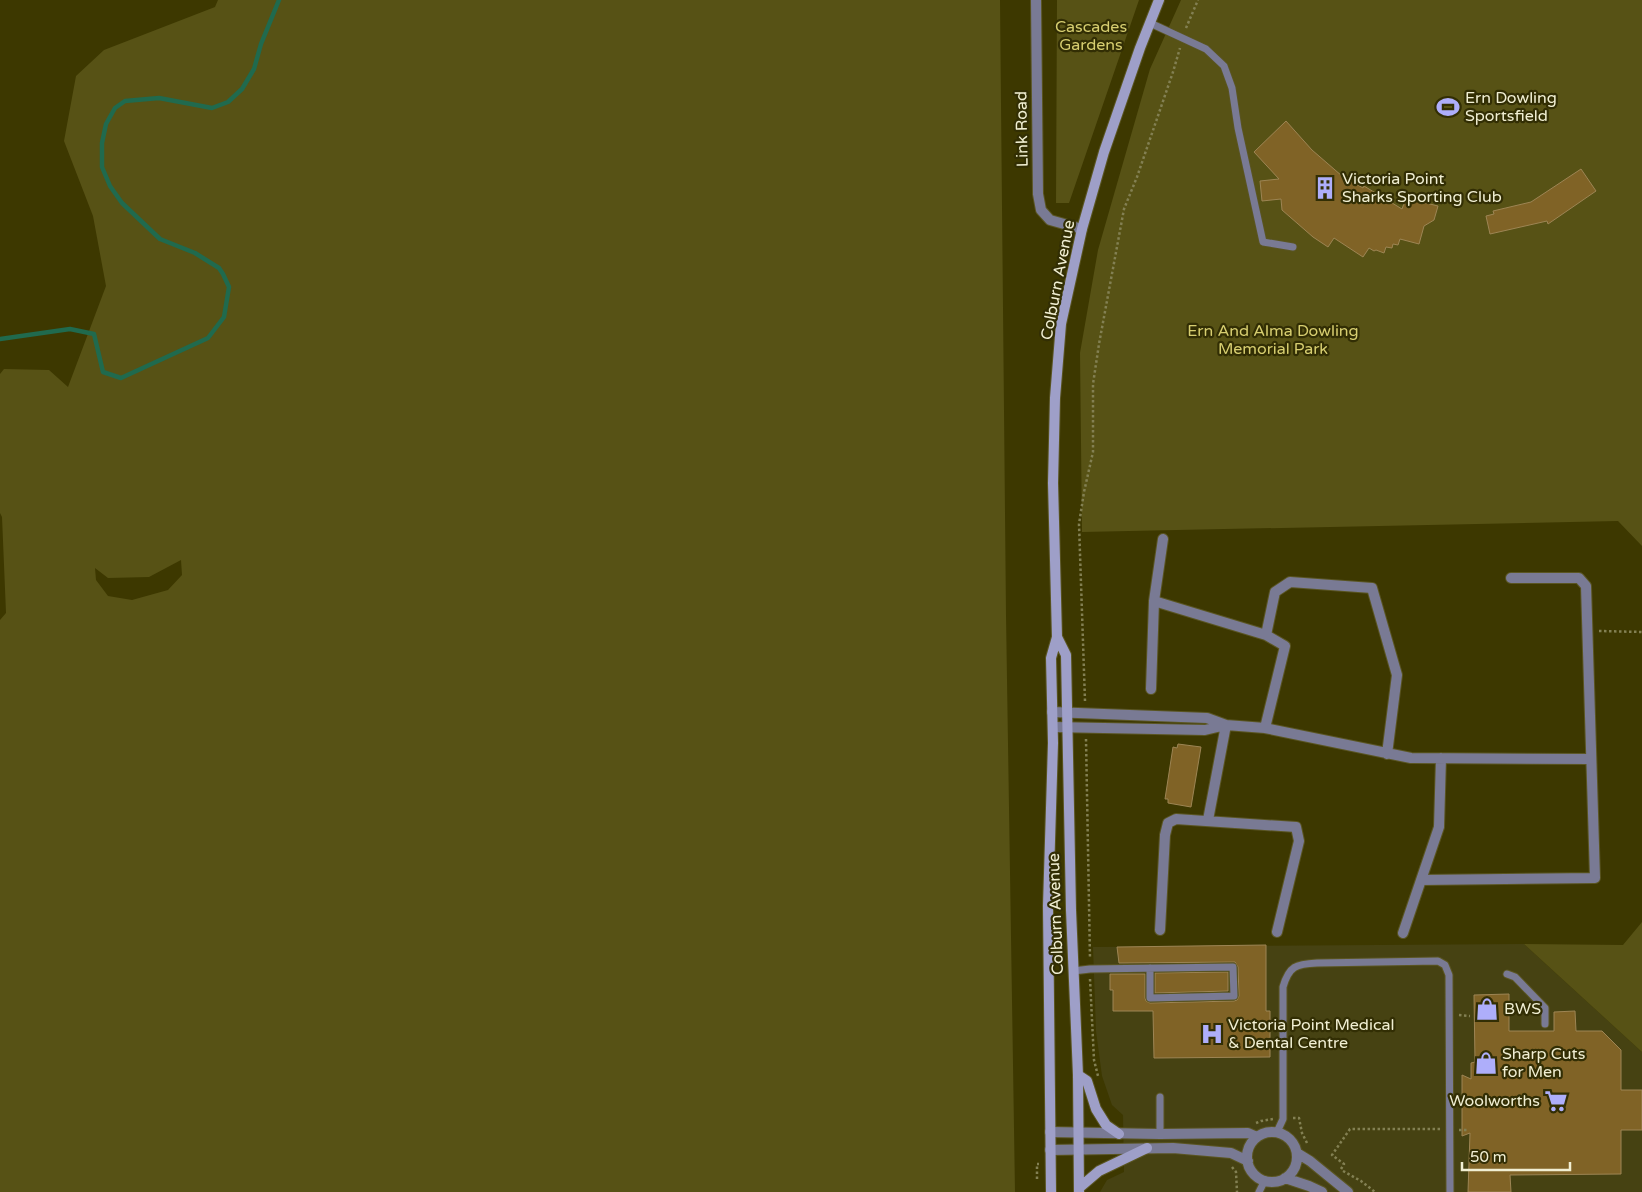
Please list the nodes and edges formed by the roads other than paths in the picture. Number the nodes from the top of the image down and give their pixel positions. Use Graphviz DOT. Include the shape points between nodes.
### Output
graph roads {
  1 [pos="1036,0"];
  2 [pos="1159,0"];
  3 [pos="1150,23"];
  4 [pos="1082,229"];
  5 [pos="1293,247"];
  6 [pos="1163,539"];
  7 [pos="1511,578"];
  8 [pos="1154,602"];
  9 [pos="1266,635"];
  10 [pos="1057,637"];
  11 [pos="1150,689"];
  12 [pos="1052,712"];
  13 [pos="1066,713"];
  14 [pos="1149,716"];
  15 [pos="1189,717"];
  16 [pos="1226,725"];
  17 [pos="1053,727"];
  18 [pos="1066,728"];
  19 [pos="1265,728"];
  20 [pos="1149,729"];
  21 [pos="1189,730"];
  22 [pos="1387,754"];
  23 [pos="1441,758"];
  24 [pos="1591,759"];
  25 [pos="1208,820"];
  26 [pos="1421,880"];
  27 [pos="1160,930"];
  28 [pos="1277,932"];
  29 [pos="1403,933"];
  30 [pos="1150,968"];
  31 [pos="1073,971"];
  32 [pos="1507,974"];
  33 [pos="1545,1024"];
  34 [pos="1078,1075"];
  35 [pos="1160,1097"];
  36 [pos="1050,1132"];
  37 [pos="1078,1132"];
  38 [pos="1277,1132"];
  39 [pos="1119,1134"];
  40 [pos="1160,1134"];
  41 [pos="1257,1137"];
  42 [pos="1147,1148"];
  43 [pos="1079,1149"];
  44 [pos="1050,1150"];
  45 [pos="1297,1153"];
  46 [pos="1248,1161"];
  47 [pos="1285,1178"];
  48 [pos="1265,1180"];
  49 [pos="1079,1190"];
  50 [pos="1051,1192"];
  51 [pos="1258,1192"];
  52 [pos="1322,1192"];
  53 [pos="1348,1192"];
  54 [pos="1450,1192"];
  1 -- 4 [label="street, Link Road" via="1038,194 1041,210 1050,220"];
  2 -- 3 [label="main road, Colburn Avenue"];
  3 -- 4 [label="main road, Colburn Avenue" via="1104,152"];
  3 -- 5 [label="lane" via="1206,49 1224,66 1232,88 1263,242"];
  4 -- 10 [label="main road, Colburn Avenue" via="1061,324 1056,398"];
  6 -- 8 [label="street"];
  7 -- 24 [label="street" via="1579,578 1586,586"];
  8 -- 9 [label="street"];
  8 -- 11 [label="street"];
  9 -- 19 [label="street" via="1285,646"];
  9 -- 22 [label="street" via="1275,592 1290,582 1372,588 1398,675"];
  10 -- 12 [label="main road, Colburn Avenue" via="1051,658"];
  10 -- 13 [label="main road, Colburn Avenue" via="1066,655"];
  12 -- 13 [label="street"];
  12 -- 17 [label="main road, Colburn Avenue"];
  13 -- 14 [label="street"];
  13 -- 18 [label="main road, Colburn Avenue"];
  14 -- 15 [label="street"];
  14 -- 20 [label="street"];
  15 -- 16 [label="street" via="1208,718"];
  15 -- 21 [label="street"];
  16 -- 19 [label="street"];
  16 -- 21 [label="street"];
  16 -- 25 [label="street"];
  17 -- 18 [label="street"];
  17 -- 36 [label="main road, Colburn Avenue" via="1048,906"];
  18 -- 20 [label="street"];
  18 -- 31 [label="main road, Colburn Avenue"];
  19 -- 22 [label="street"];
  20 -- 21 [label="street"];
  22 -- 23 [label="street"];
  23 -- 24 [label="street"];
  23 -- 26 [label="street" via="1439,827"];
  24 -- 26 [label="street" via="1595,878"];
  25 -- 27 [label="street" via="1176,819 1168,823"];
  25 -- 28 [label="street" via="1296,827 1300,841"];
  26 -- 29 [label="street"];
  30 -- 30 [label="lane" via="1233,967 1234,996 1150,998"];
  30 -- 31 [label="lane"];
  31 -- 34 [label="main road, Colburn Avenue"];
  32 -- 33 [label="lane" via="1515,976 1545,1008"];
  34 -- 37 [label="main road, Colburn Avenue"];
  34 -- 39 [label="main road" via="1087,1081 1096,1109 1106,1125"];
  35 -- 40 [label="lane"];
  36 -- 37 [label="street"];
  36 -- 44 [label="main road, Colburn Avenue"];
  37 -- 39 [label="street"];
  37 -- 43 [label="main road, Colburn Avenue"];
  38 -- 41 [label="street"];
  38 -- 45 [label="street" via="1290,1140"];
  38 -- 54 [label="lane" via="1283,1118 1283,987 1286,975 1293,967 1316,963 1438,961 1445,965 1449,975"];
  39 -- 40 [label="street"];
  40 -- 41 [label="street" via="1248,1133"];
  41 -- 46 [label="street" via="1249,1148"];
  42 -- 43 [label="street"];
  42 -- 46 [label="street" via="1218,1151"];
  42 -- 49 [label="main road" via="1099,1171"];
  43 -- 44 [label="street"];
  43 -- 49 [label="main road, Colburn Avenue"];
  44 -- 50 [label="main road, Colburn Avenue"];
  45 -- 47 [label="street" via="1294,1167"];
  45 -- 53 [label="street"];
  46 -- 48 [label="street" via="1254,1173"];
  47 -- 48 [label="street" via="1272,1182"];
  47 -- 52 [label="street"];
  48 -- 51 [label="lane"];
}
